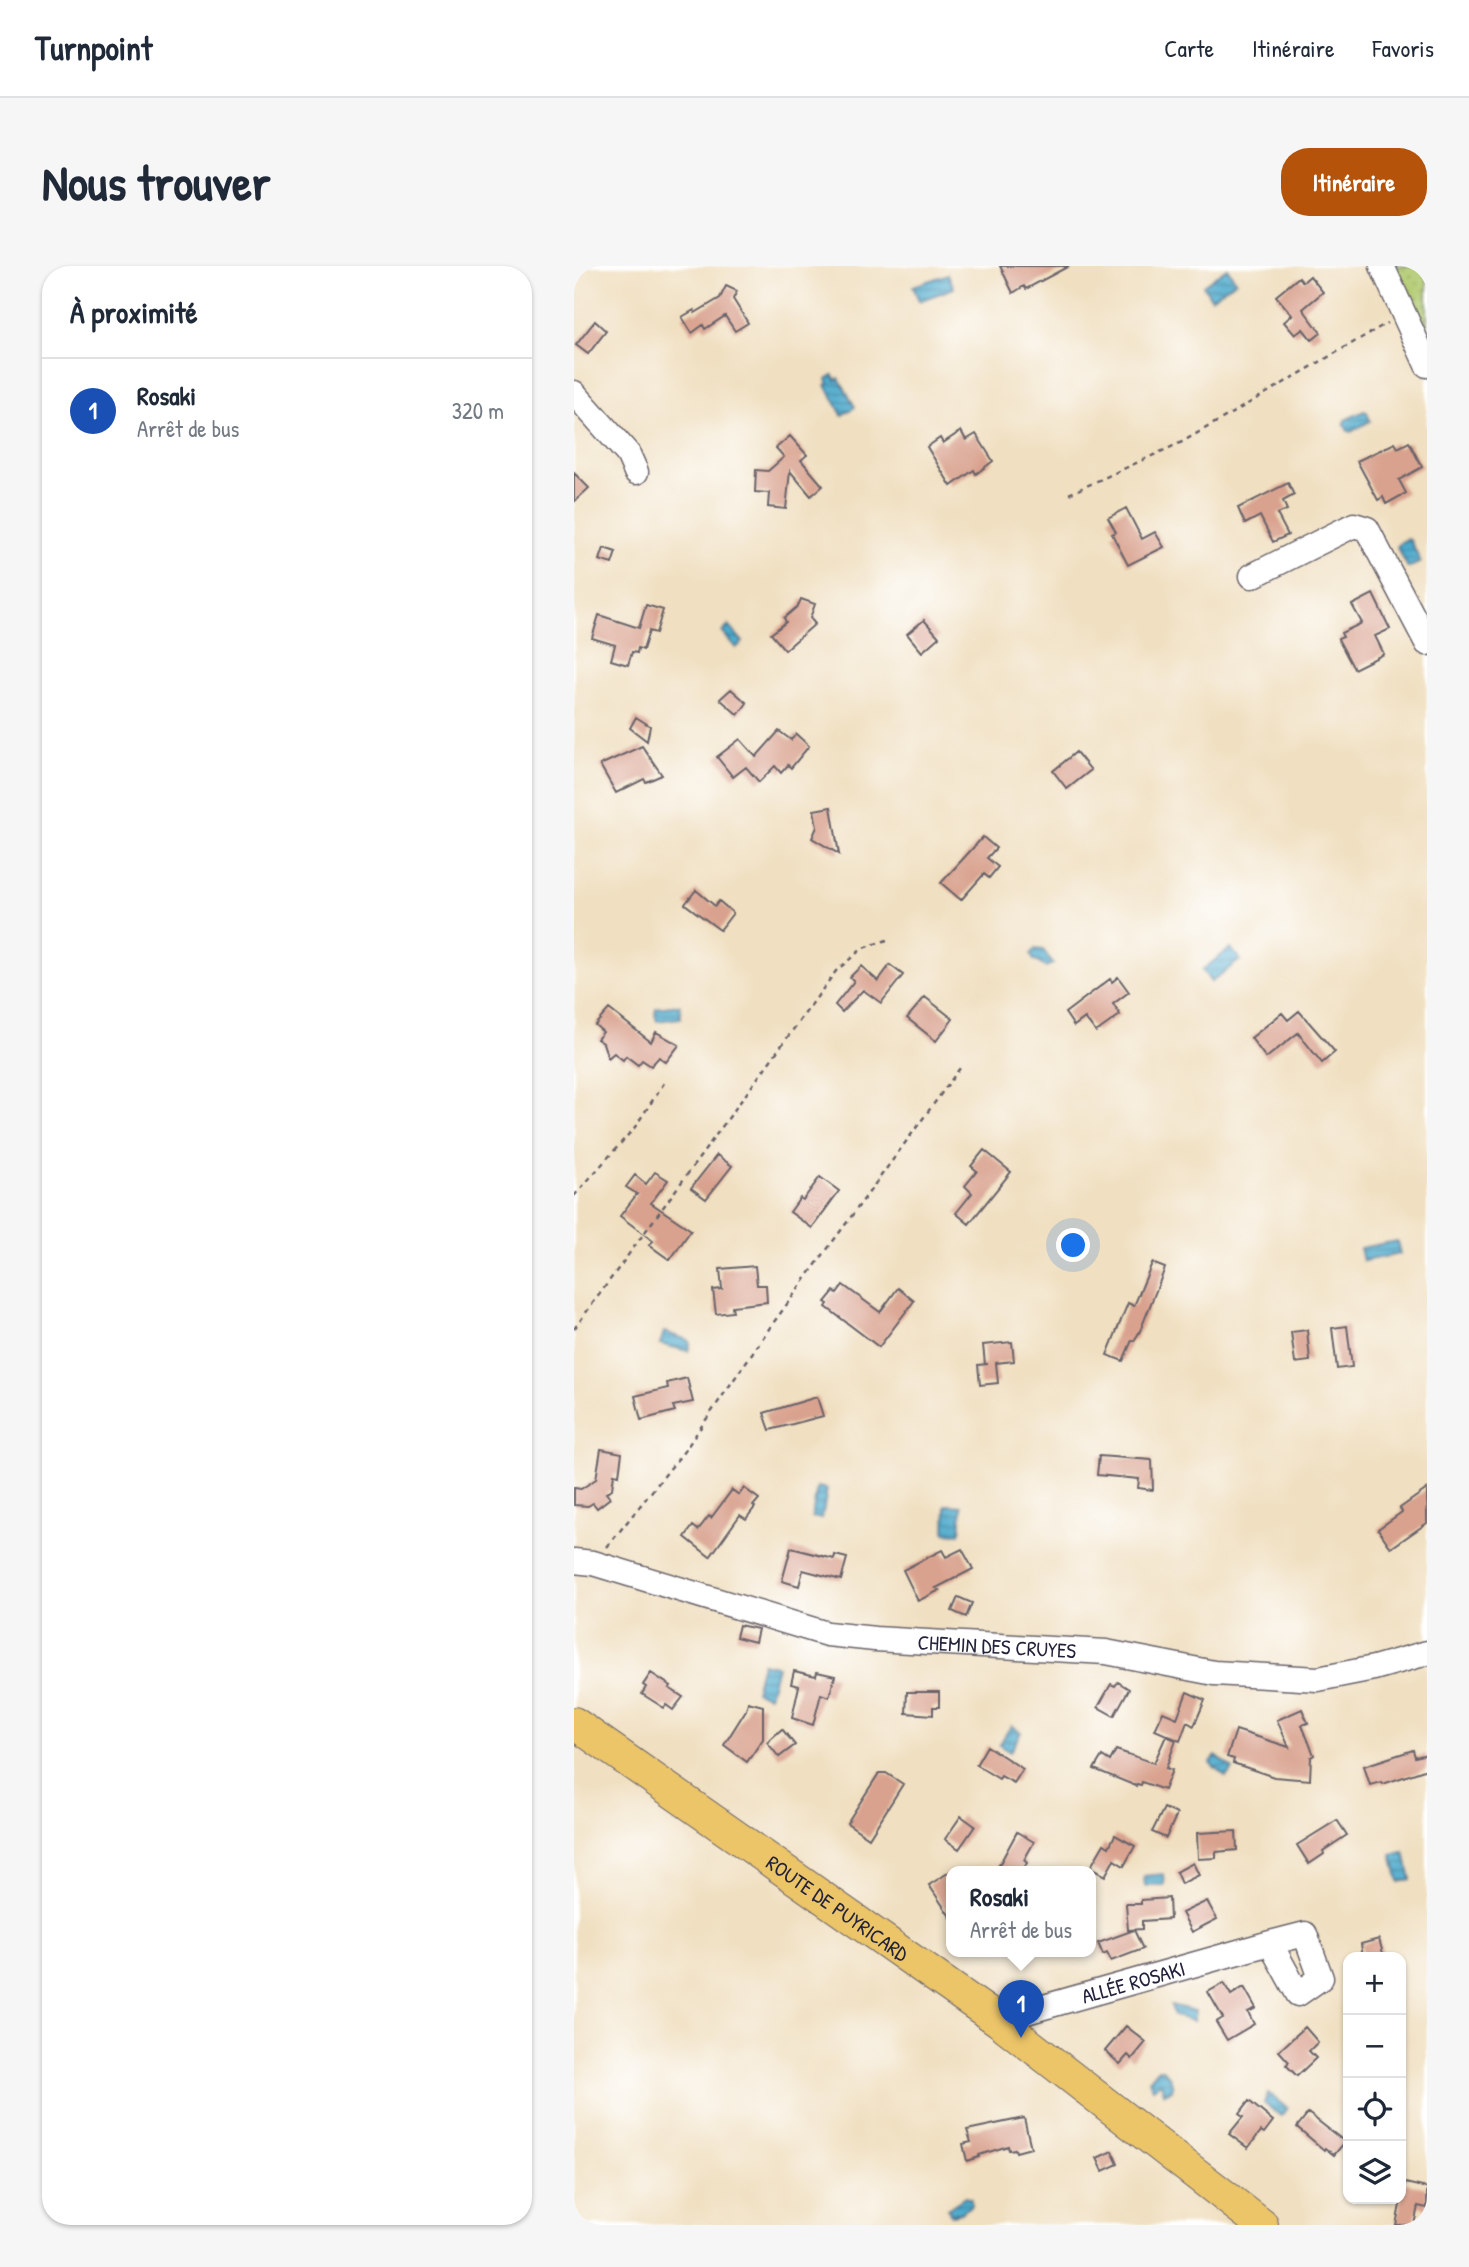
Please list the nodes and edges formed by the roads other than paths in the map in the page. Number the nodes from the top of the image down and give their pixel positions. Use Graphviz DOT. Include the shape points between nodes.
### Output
graph roads {
  1 [pos="1381,266"];
  2 [pos="1427,365"];
  3 [pos="574,393"];
  4 [pos="636,472"];
  5 [pos="1252,576"];
  6 [pos="1427,643"];
  7 [pos="584,1562"];
  8 [pos="1427,1653"];
  9 [pos="574,1723"];
  10 [pos="1270,1943"];
  11 [pos="999,2021"];
  12 [pos="1262,2225"];
  1 -- 2 [label="street"];
  3 -- 4 [label="street" via="628,454"];
  5 -- 6 [label="street" via="1354,525 1367,529"];
  7 -- 8 [label="street, CHEMIN DES CRUYES" via="827,1634 1106,1653 1214,1673 1318,1679"];
  9 -- 11 [label="main road, ROUTE DE PUYRICARD"];
  10 -- 11 [label="street, ALLÉE ROSAKI"];
  11 -- 12 [label="main road, ROUTE DE PUYRICARD"];
}
